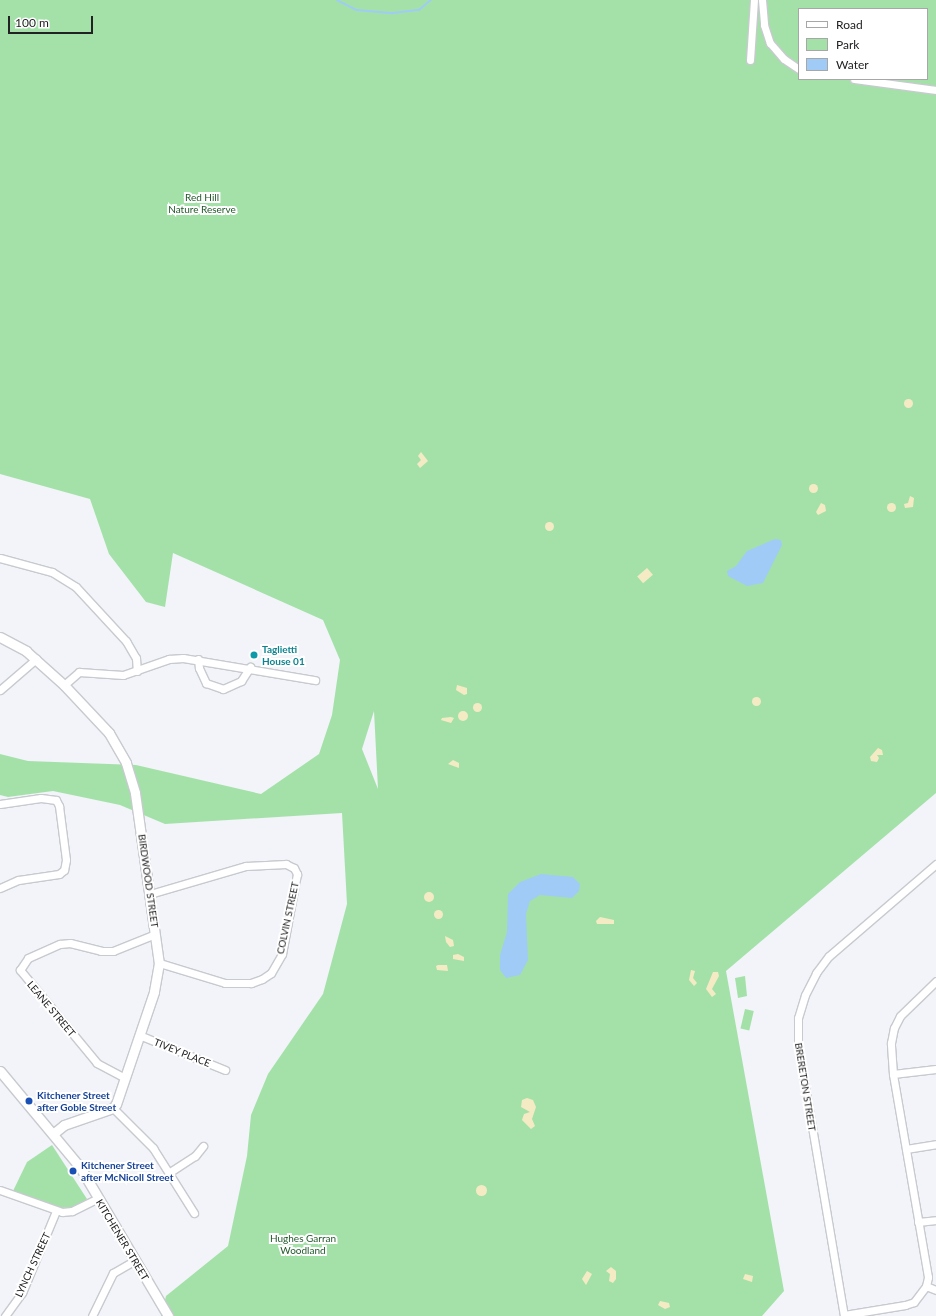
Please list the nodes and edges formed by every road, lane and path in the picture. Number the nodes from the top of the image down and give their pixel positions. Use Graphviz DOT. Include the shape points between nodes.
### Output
graph roads {
  1 [pos="754,0"];
  2 [pos="762,0"];
  3 [pos="750,60"];
  4 [pos="798,68"];
  5 [pos="861,80"];
  6 [pos="936,90"];
  7 [pos="0,558"];
  8 [pos="0,637"];
  9 [pos="36,659"];
  10 [pos="198,659"];
  11 [pos="250,667"];
  12 [pos="137,671"];
  13 [pos="315,680"];
  14 [pos="64,685"];
  15 [pos="0,690"];
  16 [pos="0,804"];
  17 [pos="936,864"];
  18 [pos="0,888"];
  19 [pos="150,894"];
  20 [pos="155,934"];
  21 [pos="159,963"];
  22 [pos="936,981"];
  23 [pos="140,1035"];
  24 [pos="936,1069"];
  25 [pos="225,1070"];
  26 [pos="0,1071"];
  27 [pos="892,1074"];
  28 [pos="125,1078"];
  29 [pos="113,1108"];
  30 [pos="53,1134"];
  31 [pos="936,1144"];
  32 [pos="203,1146"];
  33 [pos="906,1149"];
  34 [pos="170,1172"];
  35 [pos="0,1190"];
  36 [pos="97,1199"];
  37 [pos="56,1211"];
  38 [pos="194,1213"];
  39 [pos="936,1220"];
  40 [pos="918,1222"];
  41 [pos="134,1261"];
  42 [pos="926,1286"];
  43 [pos="936,1290"];
  44 [pos="5,1316"];
  45 [pos="92,1316"];
  46 [pos="168,1316"];
  47 [pos="844,1316"];
  1 -- 3 [label="street"];
  2 -- 4 [label="street" via="764,25 770,43 784,59"];
  5 -- 6 [label="street"];
  7 -- 12 [label="street" via="52,572 76,586 126,641 136,658"];
  8 -- 9 [label="street, BIRDWOOD STREET"];
  9 -- 14 [label="street, BIRDWOOD STREET"];
  9 -- 15 [label="street"];
  10 -- 11 [label="street"];
  10 -- 11 [label="street" via="200,672 206,683 223,689 241,681"];
  10 -- 12 [label="street" via="169,658"];
  11 -- 13 [label="street"];
  12 -- 14 [label="street" via="123,675 79,672"];
  14 -- 19 [label="street, BIRDWOOD STREET" via="119,747 136,793"];
  16 -- 18 [label="street" via="41,798 56,800 66,860 64,870 59,874 18,880"];
  17 -- 47 [label="street, BRERETON STREET" via="829,956 816,973 805,995 798,1018 798,1045"];
  19 -- 20 [label="street, BIRDWOOD STREET"];
  19 -- 21 [label="street, COLVIN STREET" via="203,876 246,866 286,864 294,868 297,874 282,954 271,973 262,979 250,983 225,983"];
  20 -- 21 [label="street, BIRDWOOD STREET"];
  20 -- 28 [label="street, LEANE STREET" via="113,951 101,951 70,943 60,944 28,958 20,970 97,1063"];
  21 -- 23 [label="street, BIRDWOOD STREET" via="154,992"];
  22 -- 27 [label="street" via="917,998 894,1028 891,1043"];
  23 -- 25 [label="street, TIVEY PLACE"];
  23 -- 28 [label="street, BIRDWOOD STREET"];
  24 -- 27 [label="street"];
  26 -- 30 [label="street, KITCHENER STREET"];
  27 -- 33 [label="street"];
  28 -- 29 [label="street, BIRDWOOD STREET"];
  29 -- 30 [label="street" via="64,1125"];
  29 -- 34 [label="street" via="153,1148"];
  30 -- 36 [label="street, KITCHENER STREET" via="80,1167"];
  31 -- 33 [label="street"];
  32 -- 34 [label="street" via="195,1156"];
  33 -- 40 [label="street"];
  34 -- 38 [label="street"];
  35 -- 37 [label="street"];
  36 -- 37 [label="street" via="72,1211"];
  36 -- 41 [label="street, KITCHENER STREET"];
  37 -- 44 [label="street, LYNCH STREET" via="22,1293"];
  39 -- 40 [label="street"];
  40 -- 42 [label="street" via="928,1276"];
  41 -- 45 [label="street" via="113,1273"];
  41 -- 46 [label="street, KITCHENER STREET"];
  42 -- 43 [label="street"];
  42 -- 47 [label="street" via="914,1302"];
}
